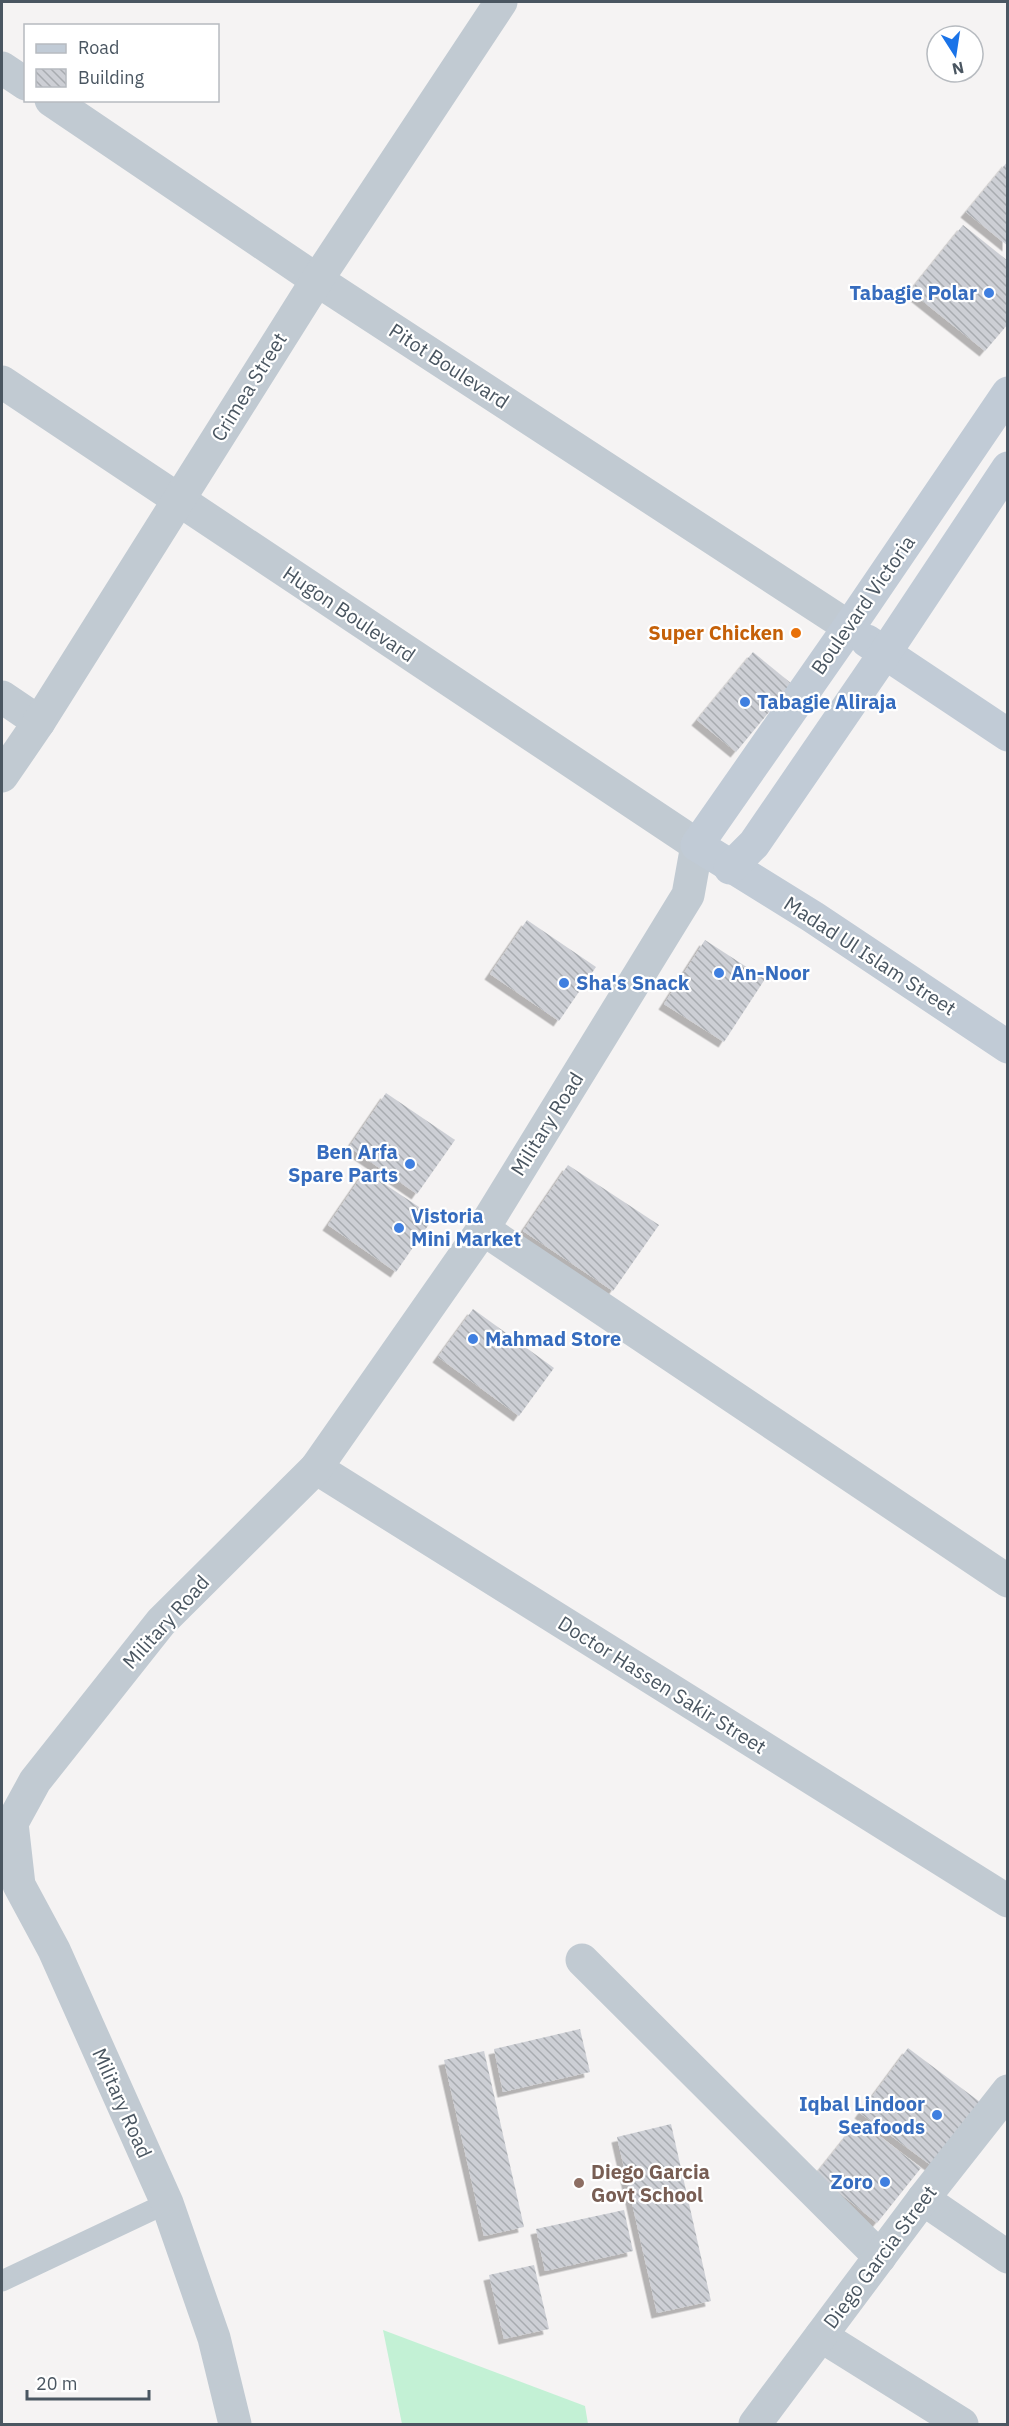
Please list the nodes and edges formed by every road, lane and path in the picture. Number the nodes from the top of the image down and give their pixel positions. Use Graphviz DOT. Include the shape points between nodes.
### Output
graph roads {
  1 [pos="501,2"];
  2 [pos="2,68"];
  3 [pos="24,83"];
  4 [pos="54,102"];
  5 [pos="317,280"];
  6 [pos="2,382"];
  7 [pos="1008,393"];
  8 [pos="1008,468"];
  9 [pos="178,500"];
  10 [pos="849,627"];
  11 [pos="885,653"];
  12 [pos="2,697"];
  13 [pos="39,722"];
  14 [pos="1008,735"];
  15 [pos="2,776"];
  16 [pos="697,845"];
  17 [pos="730,868"];
  18 [pos="688,895"];
  19 [pos="1008,1047"];
  20 [pos="483,1229"];
  21 [pos="316,1468"];
  22 [pos="1008,1581"];
  23 [pos="10,1885"];
  24 [pos="1008,1901"];
  25 [pos="582,1960"];
  26 [pos="1008,2091"];
  27 [pos="923,2199"];
  28 [pos="166,2203"];
  29 [pos="880,2257"];
  30 [pos="1008,2257"];
  31 [pos="2,2280"];
  32 [pos="821,2336"];
  33 [pos="235,2424"];
  34 [pos="755,2424"];
  35 [pos="963,2424"];
  1 -- 5 [label="street, Crimea Street"];
  2 -- 3 [label="street"];
  4 -- 5 [label="street, Pitot Boulevard"];
  5 -- 9 [label="street, Crimea Street"];
  5 -- 10 [label="street, Pitot Boulevard"];
  6 -- 9 [label="street, Hugon Boulevard"];
  7 -- 10 [label="main road, Boulevard Victoria"];
  8 -- 11 [label="main road"];
  9 -- 13 [label="street, Crimea Street"];
  9 -- 16 [label="street, Hugon Boulevard"];
  10 -- 11 [label="main road"];
  10 -- 16 [label="main road, Boulevard Victoria"];
  11 -- 14 [label="main road"];
  11 -- 17 [label="main road" via="754,844"];
  12 -- 13 [label="street"];
  13 -- 15 [label="street, Crimea Street"];
  16 -- 17 [label="main road, Madad Ul Islam Street"];
  16 -- 18 [label="street"];
  17 -- 18 [label="street"];
  17 -- 19 [label="main road, Madad Ul Islam Street" via="813,917"];
  18 -- 20 [label="street, Military Road"];
  20 -- 21 [label="street, Military Road"];
  20 -- 22 [label="street"];
  21 -- 23 [label="street, Military Road" via="161,1622 35,1780 12,1823"];
  21 -- 24 [label="street, Doctor Hassen Sakir Street"];
  23 -- 28 [label="street, Military Road" via="54,1950"];
  25 -- 29 [label="street"];
  26 -- 27 [label="street, Diego Garcia Street"];
  27 -- 29 [label="street, Diego Garcia Street"];
  27 -- 30 [label="street"];
  28 -- 31 [label="lane"];
  28 -- 33 [label="street, Military Road" via="214,2337"];
  29 -- 32 [label="street, Diego Garcia Street"];
  32 -- 34 [label="street, Diego Garcia Street"];
  32 -- 35 [label="street"];
}
